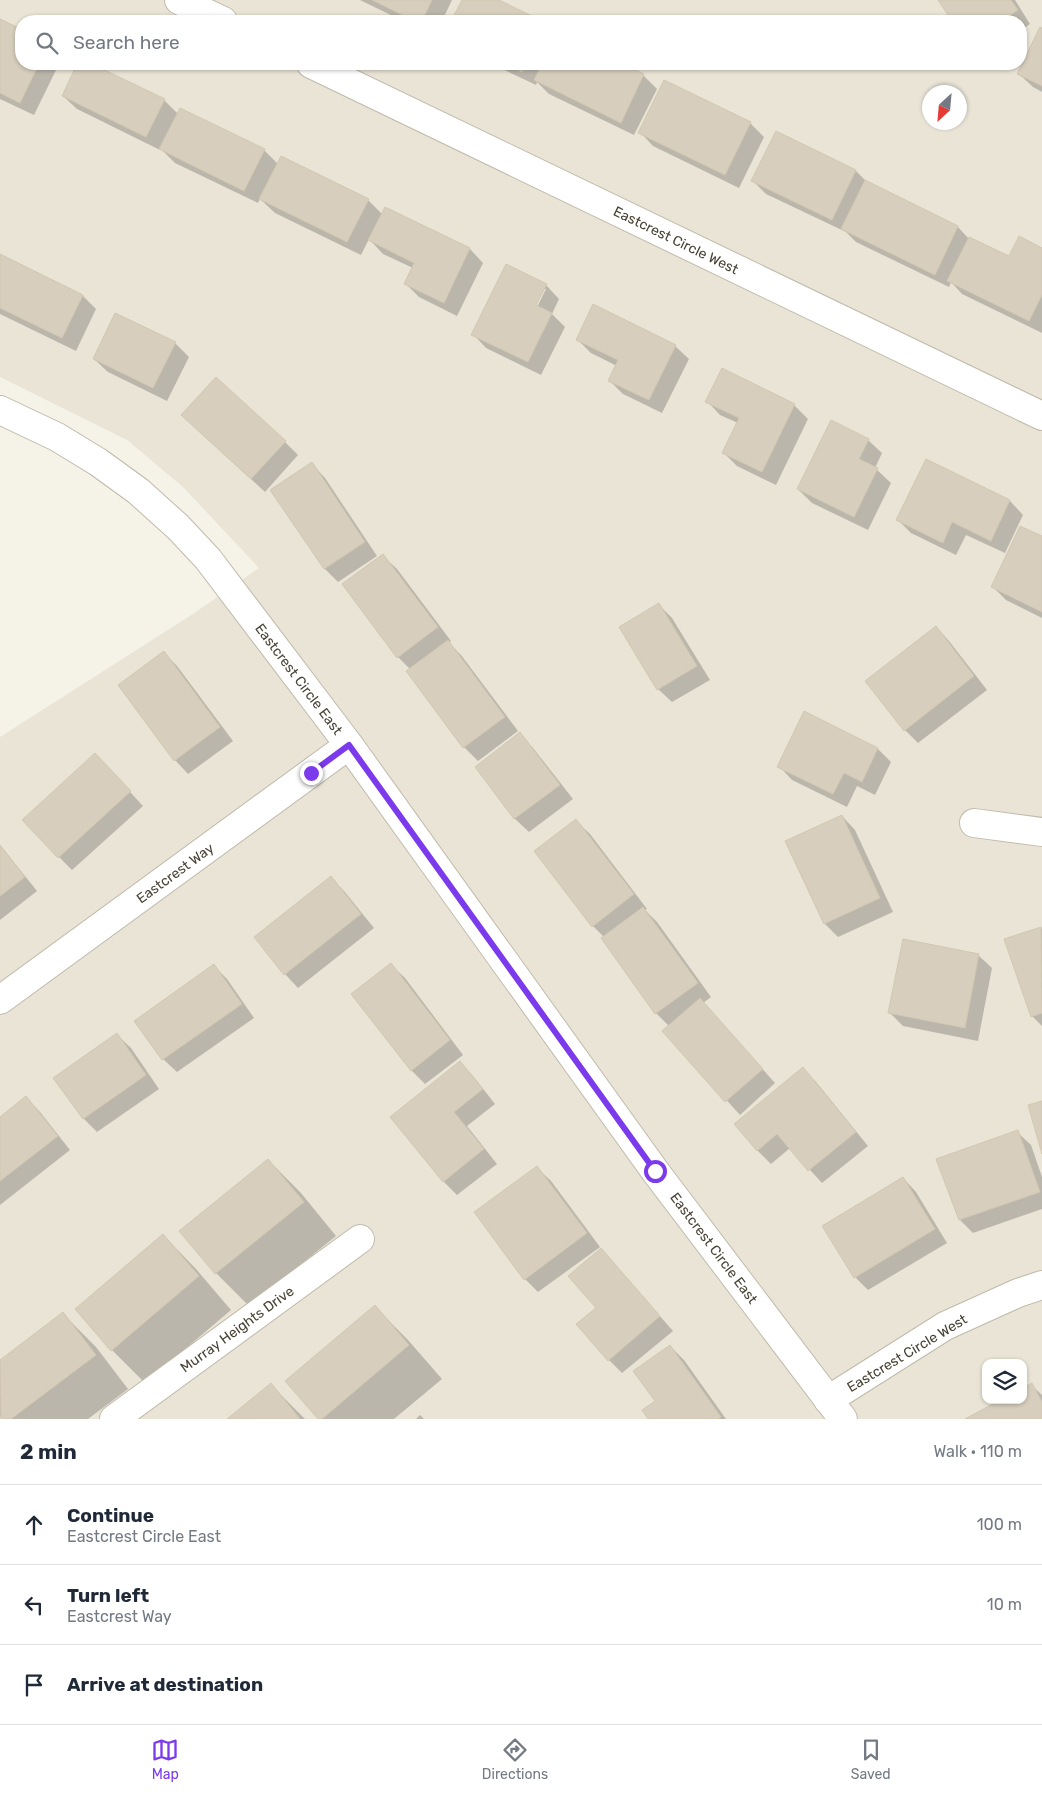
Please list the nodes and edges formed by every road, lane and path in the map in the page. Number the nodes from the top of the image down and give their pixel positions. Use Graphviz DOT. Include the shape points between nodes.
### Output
graph roads {
  1 [pos="179,0"];
  2 [pos="210,15"];
  3 [pos="323,70"];
  4 [pos="0,410"];
  5 [pos="1042,416"];
  6 [pos="349,745"];
  7 [pos="974,823"];
  8 [pos="1042,832"];
  9 [pos="0,1000"];
  10 [pos="360,1239"];
  11 [pos="1042,1285"];
  12 [pos="835,1409"];
  13 [pos="114,1419"];
  1 -- 2 [label="street"];
  3 -- 5 [label="street, Eastcrest Circle West"];
  4 -- 6 [label="street, Eastcrest Circle East" via="57,437 98,462 138,491 178,527 208,559"];
  6 -- 9 [label="street, Eastcrest Way"];
  6 -- 12 [label="street, Eastcrest Circle East" via="655,1171"];
  7 -- 8 [label="street"];
  10 -- 13 [label="street, Murray Heights Drive"];
  11 -- 12 [label="street, Eastcrest Circle West" via="945,1326"];
}
